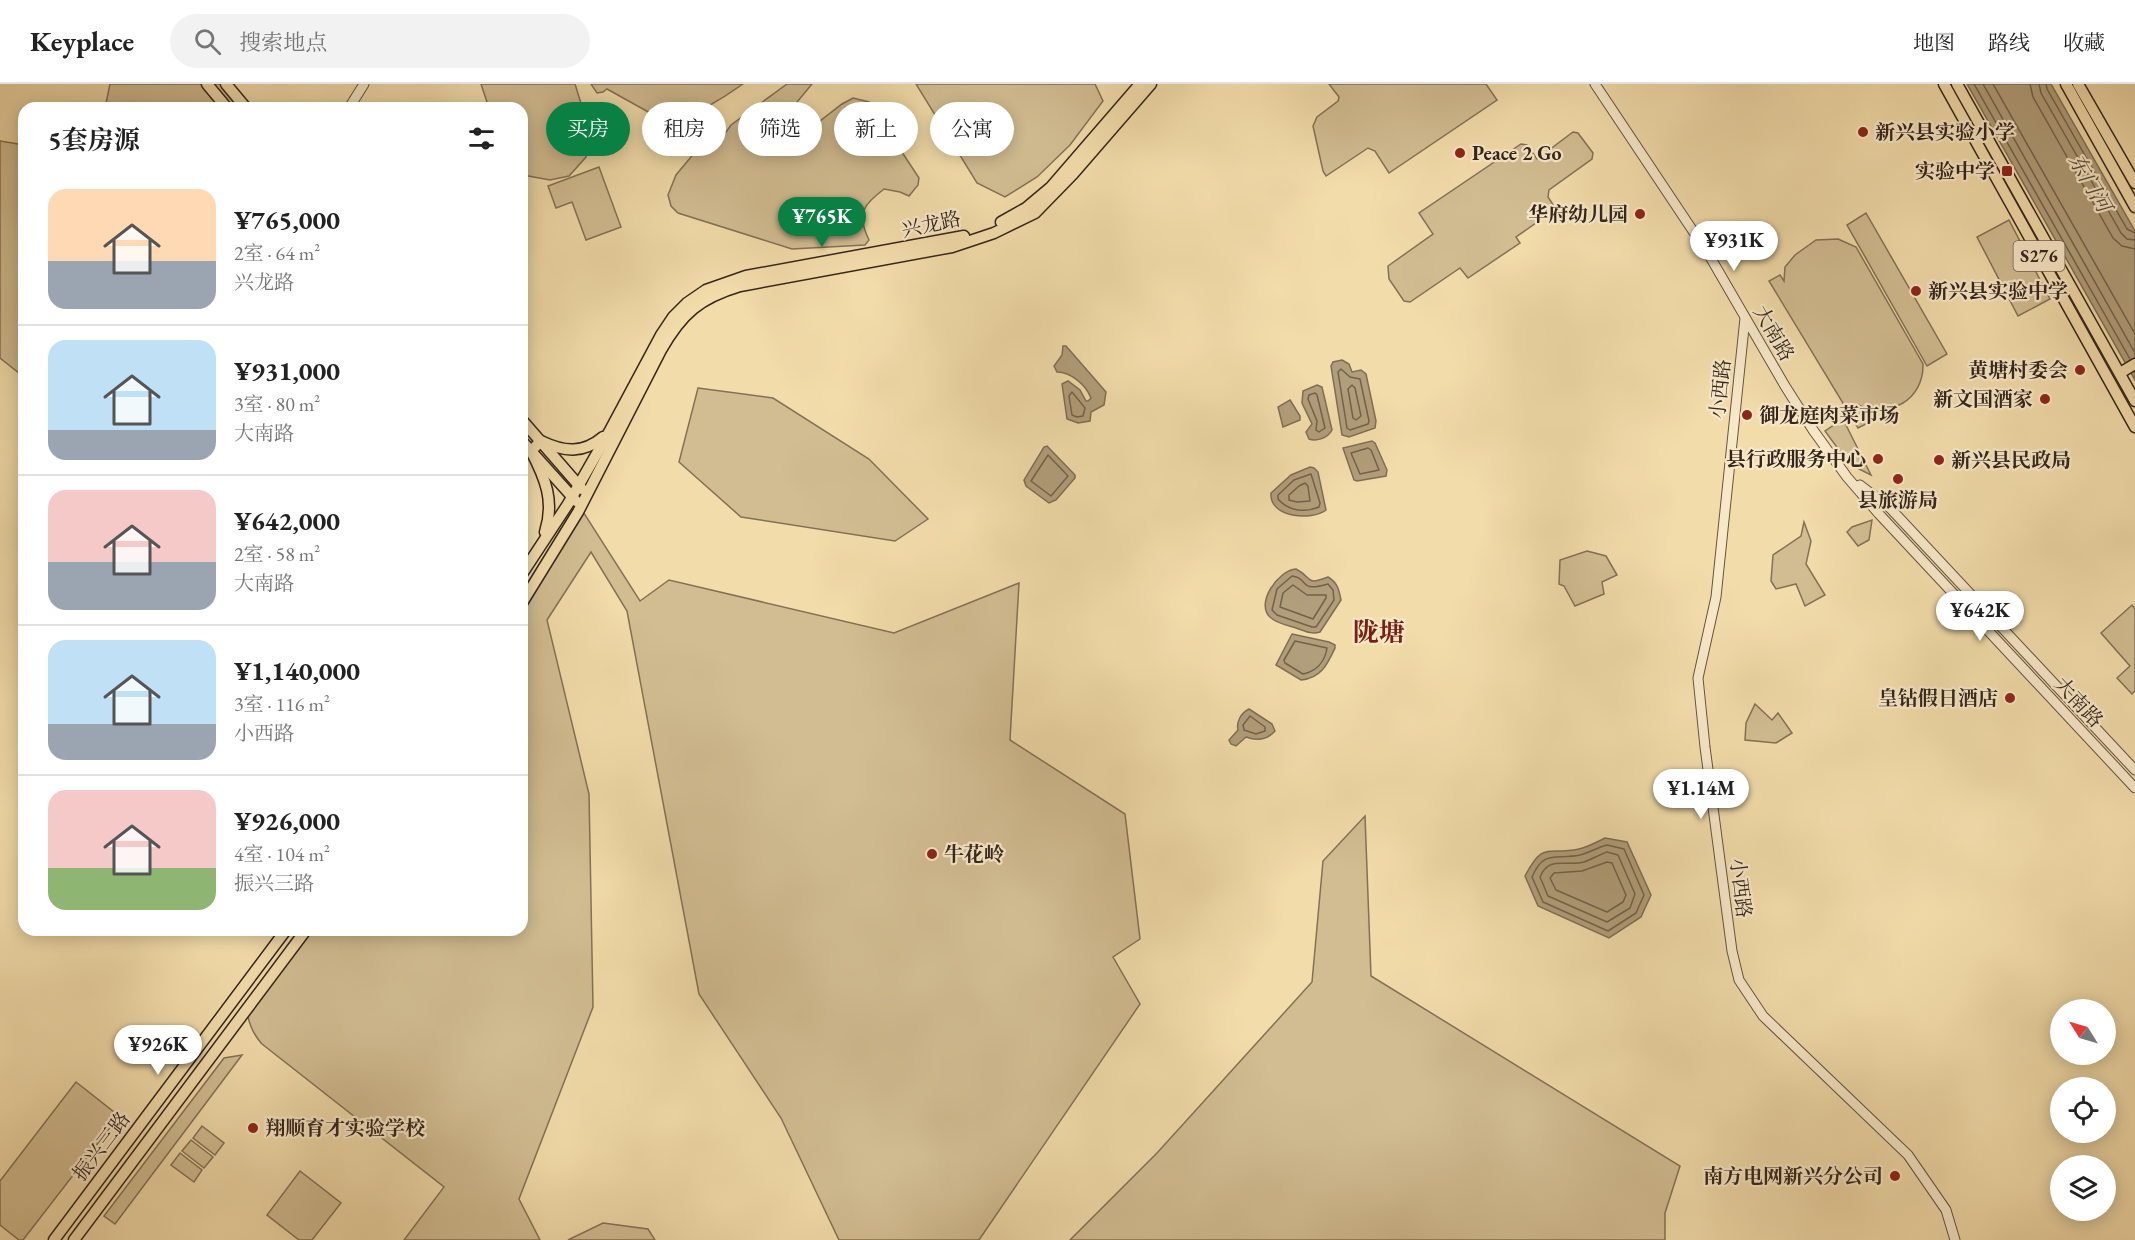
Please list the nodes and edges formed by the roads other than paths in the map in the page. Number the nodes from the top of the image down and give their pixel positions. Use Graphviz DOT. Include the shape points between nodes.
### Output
graph roads {
  1 [pos="207,84"];
  2 [pos="226,84"];
  3 [pos="364,84"];
  4 [pos="1140,84"];
  5 [pos="1150,84"];
  6 [pos="1595,84"];
  7 [pos="1944,84"];
  8 [pos="1957,84"];
  9 [pos="2066,84"];
  10 [pos="2078,84"];
  11 [pos="222,102"];
  12 [pos="241,102"];
  13 [pos="353,102"];
  14 [pos="2135,183"];
  15 [pos="2135,207"];
  16 [pos="1745,318"];
  17 [pos="2135,364"];
  18 [pos="2120,373"];
  19 [pos="2135,401"];
  20 [pos="528,427"];
  21 [pos="2135,427"];
  22 [pos="608,434"];
  23 [pos="541,441"];
  24 [pos="528,448"];
  25 [pos="531,451"];
  26 [pos="1847,477"];
  27 [pos="582,489"];
  28 [pos="572,497"];
  29 [pos="580,506"];
  30 [pos="543,539"];
  31 [pos="528,564"];
  32 [pos="528,593"];
  33 [pos="2135,770"];
  34 [pos="2135,788"];
  35 [pos="282,936"];
  36 [pos="302,936"];
  37 [pos="262,962"];
  38 [pos="275,972"];
  39 [pos="54,1240"];
  40 [pos="74,1240"];
  41 [pos="1955,1240"];
  1 -- 11 [label="main road"];
  2 -- 12 [label="main road"];
  3 -- 13 [label="street"];
  4 -- 22 [label="main road, 兴龙路" via="1050,187 1026,208 990,227 950,240 746,276 706,290 673,317"];
  5 -- 27 [label="main road, 兴龙路" via="1035,213 994,233 952,247 740,286 698,304 672,330"];
  6 -- 16 [label="street, 大南路" via="1709,255"];
  7 -- 21 [label="main road, S276"];
  8 -- 18 [label="main road, S276"];
  9 -- 15 [label="main road"];
  10 -- 14 [label="main road"];
  16 -- 26 [label="street, 大南路" via="1813,430"];
  16 -- 41 [label="street, 小西路" via="1716,597 1698,678 1732,951 1739,980 1763,1016 1908,1155 1946,1210"];
  17 -- 18 [label="main road"];
  18 -- 19 [label="main road, S276"];
  20 -- 23 [label="main road"];
  22 -- 23 [label="main road" via="574,451"];
  22 -- 27 [label="main road, 兴龙路"];
  23 -- 25 [label="main road"];
  23 -- 27 [label="main road"];
  24 -- 25 [label="main road"];
  25 -- 28 [label="main road"];
  25 -- 30 [label="main road" via="550,496"];
  26 -- 33 [label="street, 大南路" via="1890,508"];
  26 -- 34 [label="street, 大南路"];
  27 -- 28 [label="main road, 兴龙路"];
  27 -- 29 [label="main road"];
  28 -- 29 [label="main road"];
  28 -- 30 [label="main road"];
  29 -- 32 [label="main road"];
  30 -- 31 [label="main road"];
  35 -- 37 [label="main road, 振兴三路"];
  36 -- 38 [label="main road, 振兴三路"];
  37 -- 38 [label="main road"];
  37 -- 39 [label="main road, 振兴三路"];
  38 -- 40 [label="main road, 振兴三路"];
}
